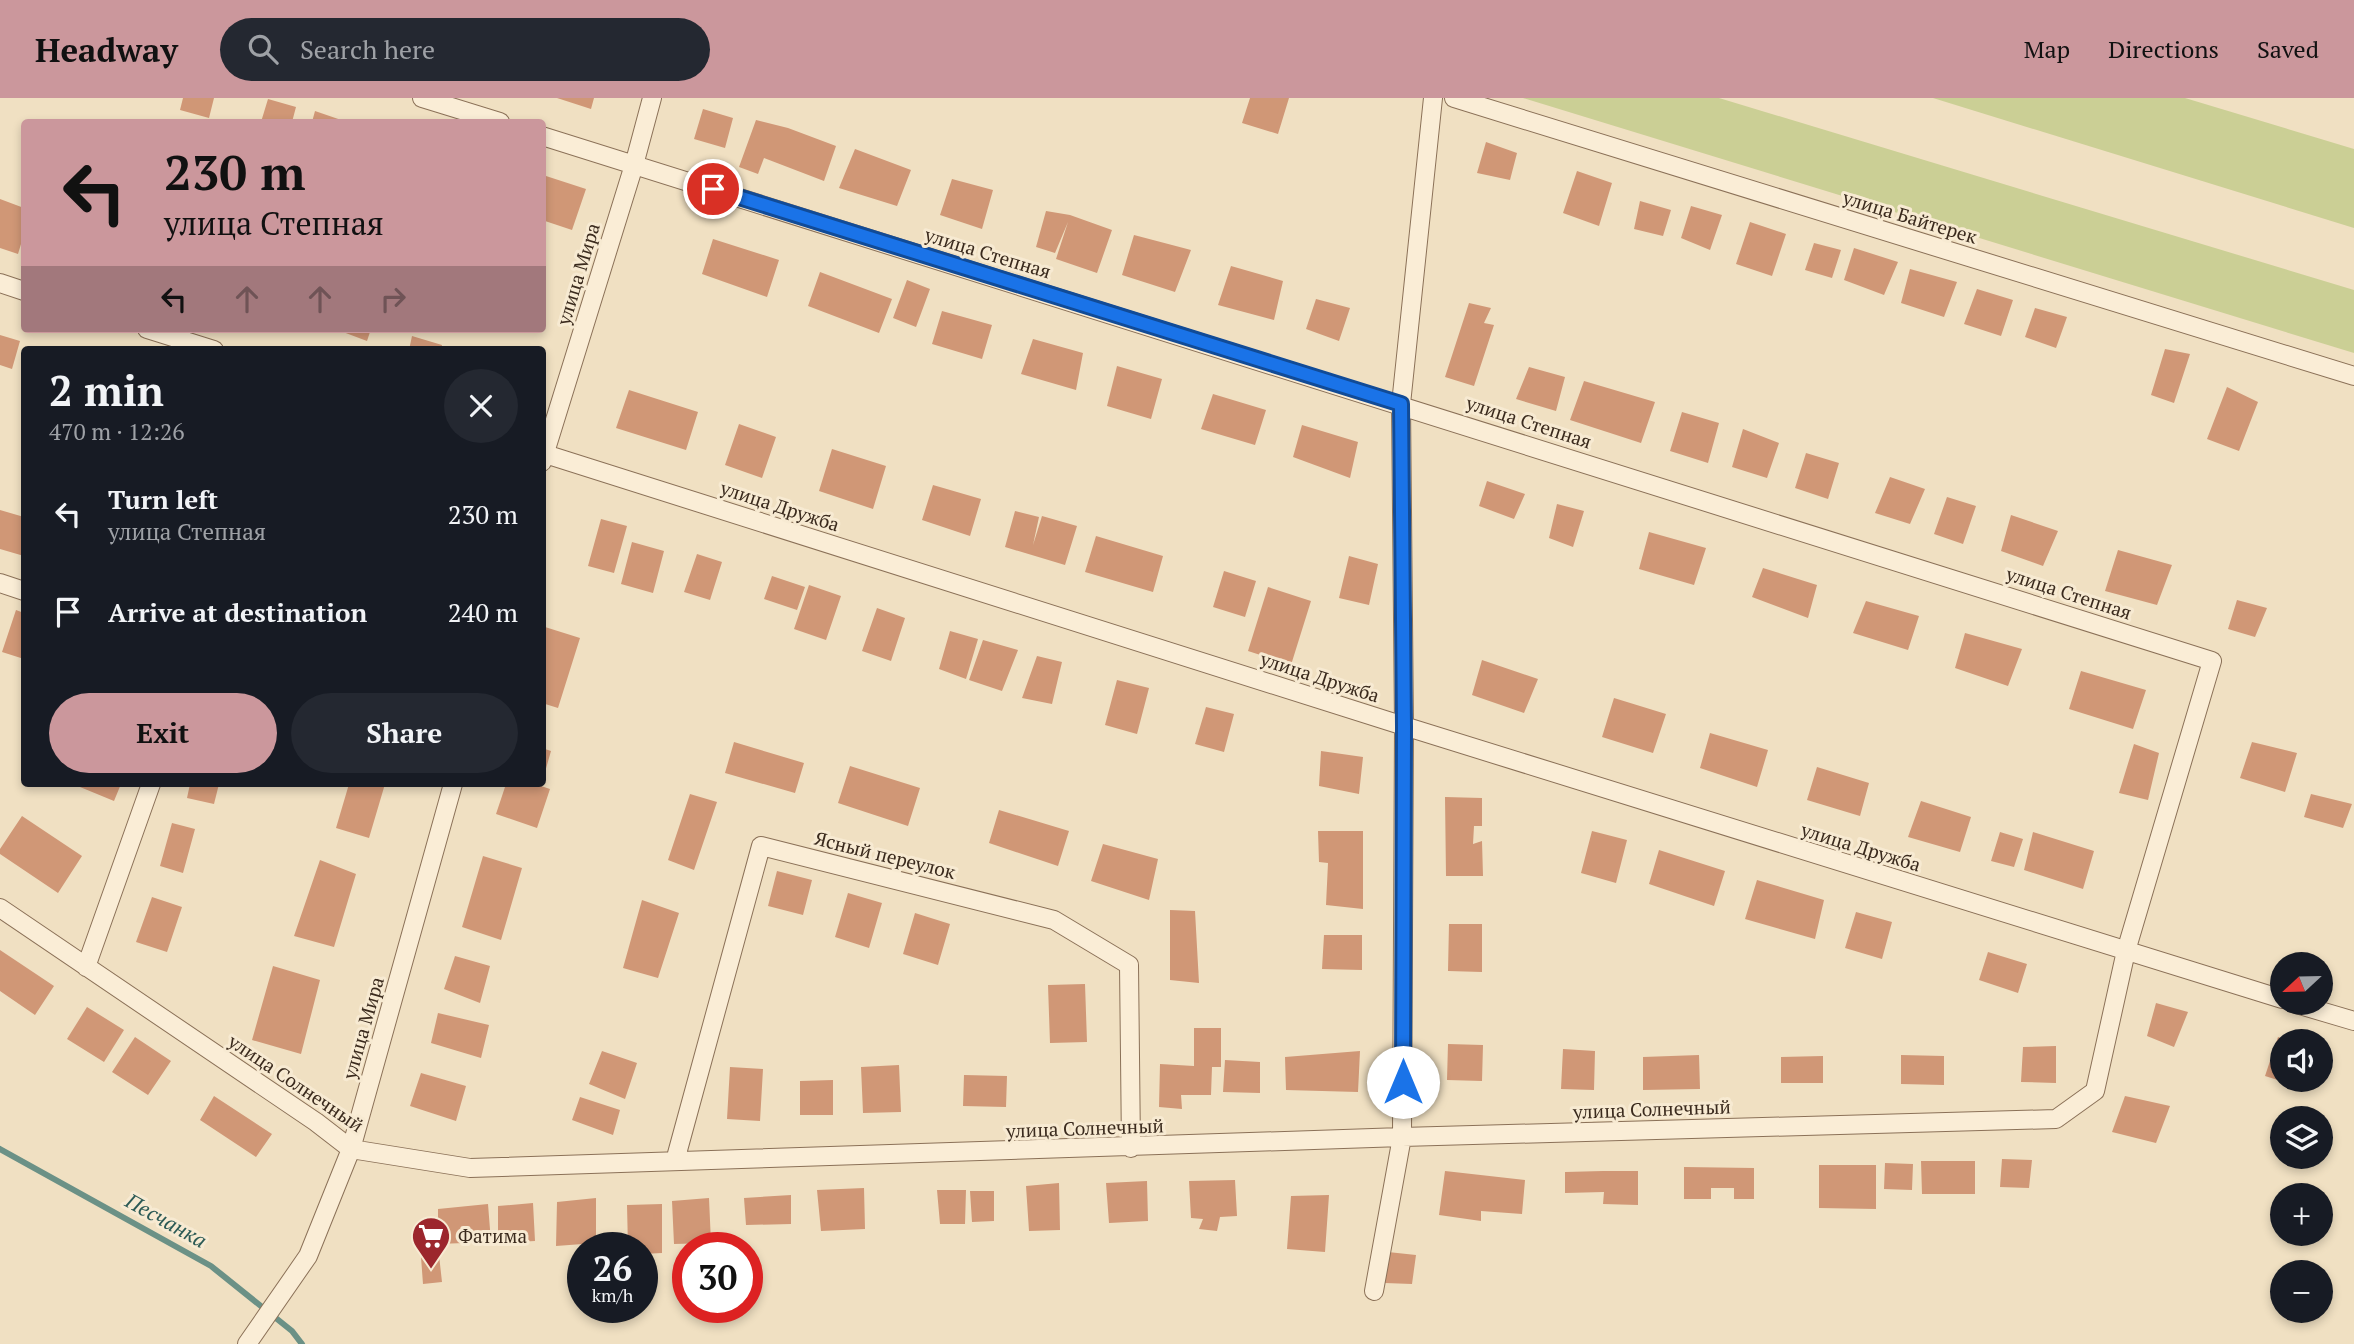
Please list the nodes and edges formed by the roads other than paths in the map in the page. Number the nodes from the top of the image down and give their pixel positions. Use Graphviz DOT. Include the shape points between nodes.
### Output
graph roads {
  1 [pos="422,98"];
  2 [pos="652,98"];
  3 [pos="1433,98"];
  4 [pos="1454,98"];
  5 [pos="490,119"];
  6 [pos="546,137"];
  7 [pos="634,165"];
  8 [pos="0,283"];
  9 [pos="21,290"];
  10 [pos="160,333"];
  11 [pos="201,346"];
  12 [pos="2354,376"];
  13 [pos="1401,404"];
  14 [pos="546,446"];
  15 [pos="546,457"];
  16 [pos="0,583"];
  17 [pos="21,591"];
  18 [pos="1404,726"];
  19 [pos="150,787"];
  20 [pos="452,787"];
  21 [pos="0,908"];
  22 [pos="2126,951"];
  23 [pos="86,967"];
  24 [pos="2270,995"];
  25 [pos="2333,1015"];
  26 [pos="2354,1021"];
  27 [pos="1402,1137"];
  28 [pos="1130,1148"];
  29 [pos="351,1149"];
  30 [pos="675,1161"];
  31 [pos="1374,1291"];
  32 [pos="247,1344"];
  1 -- 5 [label="street"];
  2 -- 7 [label="street, улица Мира"];
  3 -- 13 [label="street"];
  4 -- 12 [label="street, улица Байтерек"];
  6 -- 7 [label="street, улица Степная"];
  7 -- 13 [label="street, улица Степная"];
  7 -- 14 [label="street, улица Мира"];
  8 -- 9 [label="street"];
  10 -- 11 [label="street"];
  13 -- 18 [label="street"];
  13 -- 22 [label="street, улица Степная" via="2212,661"];
  15 -- 18 [label="street, улица Дружба"];
  16 -- 17 [label="street"];
  18 -- 22 [label="street, улица Дружба"];
  18 -- 27 [label="street"];
  19 -- 23 [label="street"];
  20 -- 29 [label="street, улица Мира"];
  21 -- 23 [label="street, улица Солнечный"];
  22 -- 24 [label="street, улица Дружба"];
  22 -- 27 [label="street, улица Солнечный" via="2095,1091 2056,1119"];
  23 -- 29 [label="street, улица Солнечный"];
  25 -- 26 [label="street"];
  27 -- 28 [label="street, улица Солнечный"];
  27 -- 31 [label="street"];
  28 -- 30 [label="street, улица Солнечный"];
  28 -- 30 [label="street, Ясный переулок" via="1129,965 1054,919 761,846"];
  29 -- 30 [label="street, улица Солнечный" via="470,1168"];
  29 -- 32 [label="street, улица Мира" via="309,1256"];
}
